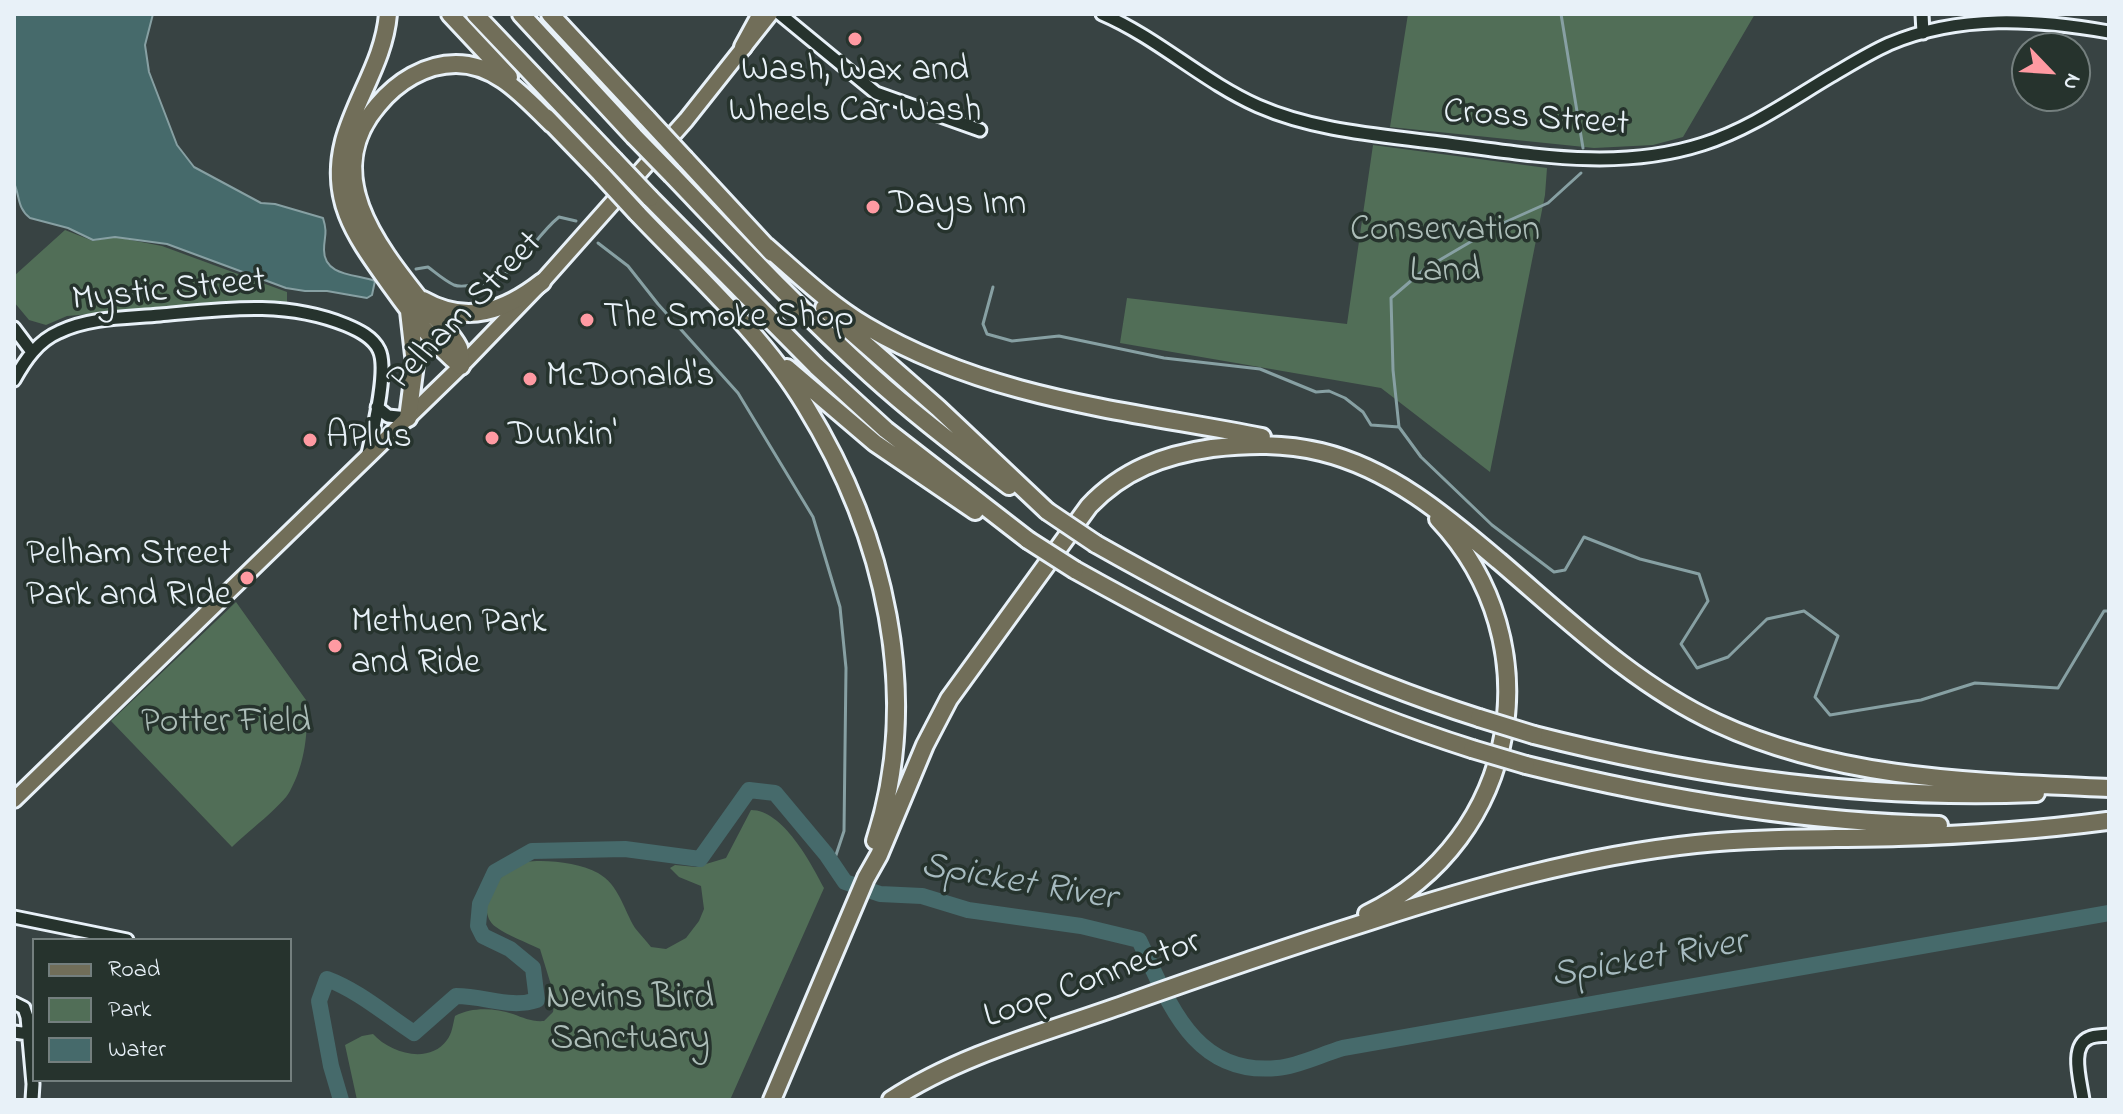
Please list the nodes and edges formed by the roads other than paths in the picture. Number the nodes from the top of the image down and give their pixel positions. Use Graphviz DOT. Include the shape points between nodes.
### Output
graph roads {
  1 [pos="388,14"];
  2 [pos="450,14"];
  3 [pos="475,14"];
  4 [pos="521,14"];
  5 [pos="761,14"];
  6 [pos="770,14"];
  7 [pos="780,14"];
  8 [pos="1102,14"];
  9 [pos="1922,14"];
  10 [pos="553,16"];
  11 [pos="2109,32"];
  12 [pos="1923,33"];
  13 [pos="743,47"];
  14 [pos="552,124"];
  15 [pos="980,130"];
  16 [pos="766,246"];
  17 [pos="542,282"];
  18 [pos="412,302"];
  19 [pos="14,328"];
  20 [pos="751,334"];
  21 [pos="32,352"];
  22 [pos="461,366"];
  23 [pos="14,380"];
  24 [pos="377,407"];
  25 [pos="408,418"];
  26 [pos="1306,449"];
  27 [pos="367,458"];
  28 [pos="1401,488"];
  29 [pos="1047,511"];
  30 [pos="1028,540"];
  31 [pos="2109,788"];
  32 [pos="14,800"];
  33 [pos="2108,821"];
  34 [pos="866,878"];
  35 [pos="14,917"];
  36 [pos="1322,936"];
  37 [pos="117,938"];
  38 [pos="14,1003"];
  39 [pos="14,1032"];
  40 [pos="29,1034"];
  41 [pos="2109,1035"];
  42 [pos="32,1100"];
  43 [pos="772,1100"];
  44 [pos="891,1100"];
  45 [pos="2083,1100"];
  1 -- 18 [label="highway" via="382,49 345,138 340,180 352,229"];
  2 -- 14 [label="highway"];
  3 -- 30 [label="highway, bridge" via="839,387"];
  4 -- 29 [label="highway, bridge" via="787,296 871,375"];
  5 -- 13 [label="highway"];
  6 -- 13 [label="main road, Pelham Street"];
  7 -- 15 [label="street" via="876,93"];
  8 -- 12 [label="street, Cross Street" via="1225,89 1294,119 1361,133 1590,160 1656,156 1728,135 1871,53"];
  9 -- 12 [label="street"];
  10 -- 16 [label="highway, bridge"];
  11 -- 12 [label="street, Cross Street" via="2011,21"];
  13 -- 17 [label="main road, Pelham Street" via="686,120"];
  14 -- 18 [label="highway" via="498,76 457,64 414,75 372,112 355,149 355,190 369,229"];
  14 -- 20 [label="highway, bridge"];
  16 -- 26 [label="highway" via="847,314 953,370 1026,392"];
  16 -- 29 [label="highway" via="823,307"];
  17 -- 18 [label="highway" via="512,303 476,314"];
  17 -- 22 [label="main road, Pelham Street"];
  18 -- 22 [label="highway"];
  18 -- 25 [label="highway" via="415,364"];
  19 -- 21 [label="street"];
  20 -- 30 [label="highway" via="884,450 951,497"];
  20 -- 34 [label="highway" via="805,403 830,450 863,523 885,595 893,639 893,749"];
  21 -- 23 [label="street, Mystic Street"];
  21 -- 24 [label="street, Mystic Street" via="54,333 96,321 240,307 289,309 346,325 374,342 382,358"];
  22 -- 25 [label="main road, Pelham Street"];
  24 -- 25 [label="street" via="388,416"];
  24 -- 27 [label="street, Mystic Street"];
  25 -- 27 [label="main road, Pelham Street"];
  26 -- 28 [label="highway" via="1359,465"];
  26 -- 34 [label="highway" via="1248,445 1174,455 1133,470 1097,497 949,699"];
  27 -- 32 [label="main road, Pelham Street"];
  28 -- 31 [label="highway" via="1449,518 1649,685 1743,735 1816,758 1912,775"];
  28 -- 36 [label="highway" via="1457,542 1490,599 1506,663 1504,737 1484,797 1446,854 1394,899"];
  29 -- 31 [label="highway, bridge" via="1187,596 1251,627 1382,684 1534,735 1723,775 1831,789 1935,795"];
  30 -- 33 [label="highway, bridge" via="1256,665 1366,712 1526,765 1657,795 1796,817 1962,826"];
  33 -- 36 [label="highway" via="2028,831 1758,839 1616,855 1483,885"];
  34 -- 43 [label="highway"];
  35 -- 37 [label="street"];
  36 -- 44 [label="highway, Loop Connector" via="969,1060"];
  38 -- 40 [label="street" via="26,1012"];
  39 -- 40 [label="street"];
  40 -- 42 [label="street"];
  41 -- 45 [label="street" via="2090,1037 2077,1051"];
}
